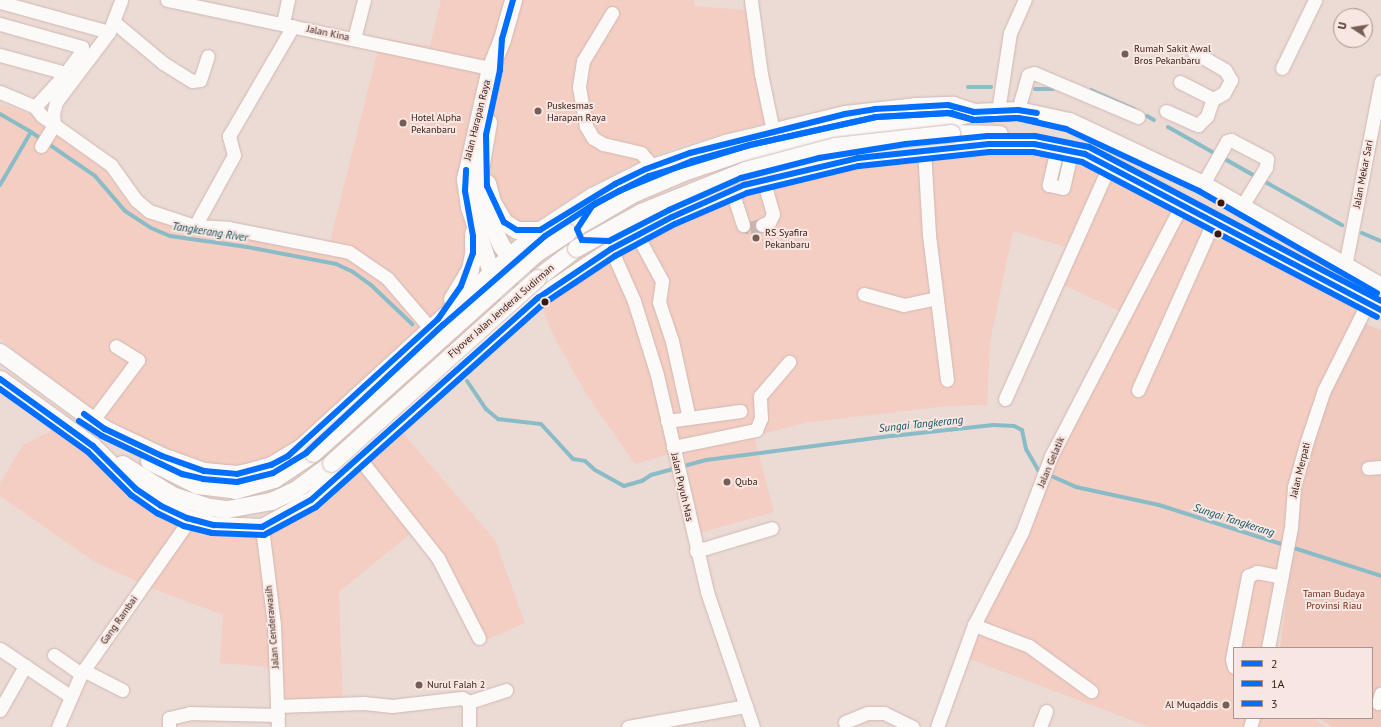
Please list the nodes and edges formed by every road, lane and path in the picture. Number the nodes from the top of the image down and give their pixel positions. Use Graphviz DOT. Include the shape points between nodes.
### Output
graph roads {
  1 [pos="121,0"];
  2 [pos="167,0"];
  3 [pos="288,0"];
  4 [pos="364,0"];
  5 [pos="513,0"];
  6 [pos="751,0"];
  7 [pos="1025,0"];
  8 [pos="1315,0"];
  9 [pos="0,2"];
  10 [pos="612,13"];
  11 [pos="0,24"];
  12 [pos="288,24"];
  13 [pos="112,27"];
  14 [pos="354,39"];
  15 [pos="502,39"];
  16 [pos="1194,52"];
  17 [pos="0,55"];
  18 [pos="208,56"];
  19 [pos="490,68"];
  20 [pos="1282,68"];
  21 [pos="66,73"];
  22 [pos="1381,81"];
  23 [pos="1180,82"];
  24 [pos="0,92"];
  25 [pos="1213,99"];
  26 [pos="35,107"];
  27 [pos="1018,110"];
  28 [pos="998,111"];
  29 [pos="1166,111"];
  30 [pos="974,112"];
  31 [pos="1138,117"];
  32 [pos="54,126"];
  33 [pos="950,126"];
  34 [pos="773,131"];
  35 [pos="486,135"];
  36 [pos="1017,143"];
  37 [pos="41,146"];
  38 [pos="924,150"];
  39 [pos="653,166"];
  40 [pos="1109,167"];
  41 [pos="763,180"];
  42 [pos="1203,184"];
  43 [pos="732,191"];
  44 [pos="586,200"];
  45 [pos="1182,204"];
  46 [pos="1242,206"];
  47 [pos="469,207"];
  48 [pos="1214,222"];
  49 [pos="744,225"];
  50 [pos="762,225"];
  51 [pos="195,226"];
  52 [pos="540,230"];
  53 [pos="637,235"];
  54 [pos="610,248"];
  55 [pos="508,257"];
  56 [pos="1345,266"];
  57 [pos="490,272"];
  58 [pos="1381,286"];
  59 [pos="864,294"];
  60 [pos="538,298"];
  61 [pos="936,298"];
  62 [pos="1374,306"];
  63 [pos="520,313"];
  64 [pos="433,323"];
  65 [pos="116,346"];
  66 [pos="405,350"];
  67 [pos="0,352"];
  68 [pos="789,362"];
  69 [pos="0,379"];
  70 [pos="947,380"];
  71 [pos="436,387"];
  72 [pos="1138,390"];
  73 [pos="1005,399"];
  74 [pos="740,411"];
  75 [pos="689,418"];
  76 [pos="667,421"];
  77 [pos="103,438"];
  78 [pos="674,452"];
  79 [pos="359,458"];
  80 [pos="190,519"];
  81 [pos="262,527"];
  82 [pos="772,528"];
  83 [pos="696,551"];
  84 [pos="1282,576"];
  85 [pos="974,625"];
  86 [pos="479,638"];
  87 [pos="1234,647"];
  88 [pos="1268,647"];
  89 [pos="0,649"];
  90 [pos="54,655"];
  91 [pos="25,666"];
  92 [pos="82,672"];
  93 [pos="122,690"];
  94 [pos="506,690"];
  95 [pos="1092,691"];
  96 [pos="70,696"];
  97 [pos="469,702"];
  98 [pos="746,706"];
  99 [pos="0,710"];
  100 [pos="1046,712"];
  101 [pos="278,716"];
  102 [pos="845,722"];
  103 [pos="58,727"];
  104 [pos="169,727"];
  105 [pos="469,727"];
  106 [pos="628,727"];
  107 [pos="753,727"];
  108 [pos="913,727"];
  109 [pos="937,727"];
  110 [pos="1040,727"];
  1 -- 13 [label="street"];
  2 -- 12 [label="street, Jalan Kina"];
  3 -- 12 [label="street"];
  4 -- 14 [label="street"];
  5 -- 15 [label="main road, Jalan Harapan Raya"];
  6 -- 34 [label="street" via="761,74"];
  7 -- 28 [label="street" via="1010,33"];
  8 -- 20 [label="street"];
  9 -- 13 [label="street"];
  10 -- 39 [label="street" via="583,60 579,87 586,126 593,138 603,144 641,153"];
  11 -- 21 [label="street" via="80,45 81,52"];
  12 -- 14 [label="street, Jalan Kina"];
  12 -- 51 [label="street" via="229,136 234,155"];
  13 -- 18 [label="street" via="163,64 192,81 200,80"];
  13 -- 32 [label="street" via="56,102"];
  14 -- 19 [label="street, Jalan Kina"];
  15 -- 19 [label="main road, Jalan Harapan Raya"];
  15 -- 35 [label="main road, Jalan Harapan Raya" via="500,70"];
  16 -- 25 [label="street" via="1230,75 1231,80 1224,93"];
  17 -- 21 [label="street"];
  19 -- 47 [label="main road, Jalan Harapan Raya" via="466,169 465,191"];
  21 -- 26 [label="street"];
  22 -- 56 [label="street, Jalan Mekar Sari"];
  23 -- 25 [label="street"];
  24 -- 26 [label="street"];
  25 -- 29 [label="street" via="1207,116 1198,125"];
  26 -- 32 [label="street" via="37,112"];
  27 -- 28 [label="main road"];
  27 -- 31 [label="street" via="1028,75 1034,72"];
  27 -- 42 [label="main road" via="1051,116 1090,130"];
  28 -- 30 [label="main road"];
  30 -- 33 [label="main road"];
  30 -- 34 [label="main road" via="953,105 875,109"];
  32 -- 37 [label="street"];
  32 -- 51 [label="street" via="111,165 136,200 149,211"];
  33 -- 36 [label="main road" via="999,134"];
  33 -- 77 [label="main road, Flyover Jalan Jenderal Sudirman, bridge" via="778,161 709,183 606,230 576,248 537,278 314,477 295,490 271,501 227,509 196,504 149,482"];
  34 -- 39 [label="main road" via="690,153"];
  35 -- 52 [label="main road" via="487,186 496,210 510,227 517,230"];
  35 -- 55 [label="main road, Jalan Harapan Raya" via="479,175 480,200"];
  36 -- 38 [label="main road"];
  36 -- 40 [label="main road" via="1085,154"];
  38 -- 41 [label="main road" via="838,162"];
  38 -- 61 [label="street"];
  39 -- 44 [label="main road"];
  40 -- 45 [label="main road"];
  40 -- 73 [label="street"];
  41 -- 43 [label="main road"];
  41 -- 50 [label="street" via="773,214 769,222"];
  42 -- 46 [label="main road"];
  42 -- 46 [label="street" via="1227,141 1231,140 1267,159 1268,163"];
  43 -- 49 [label="street"];
  43 -- 53 [label="main road"];
  44 -- 52 [label="main road"];
  44 -- 54 [label="main road" via="579,214 570,222 570,239 578,248"];
  45 -- 48 [label="main road"];
  45 -- 85 [label="street, Jalan Gelatik" via="1051,456 1022,532"];
  46 -- 56 [label="main road"];
  47 -- 57 [label="main road, Jalan Harapan Raya"];
  47 -- 64 [label="main road" via="473,236 470,269 461,286"];
  48 -- 62 [label="main road"];
  48 -- 72 [label="street"];
  51 -- 64 [label="street" via="228,228 349,252 387,278"];
  52 -- 55 [label="main road"];
  53 -- 54 [label="main road"];
  53 -- 75 [label="street" via="662,281 660,302 672,341"];
  54 -- 60 [label="main road"];
  54 -- 76 [label="street, Jalan Puyuh Mas" via="634,301 657,375"];
  55 -- 57 [label="main road"];
  55 -- 60 [label="main road, Jalan Harapan Raya"];
  56 -- 58 [label="main road"];
  57 -- 63 [label="main road, Jalan Harapan Raya"];
  57 -- 64 [label="main road"];
  59 -- 61 [label="street" via="904,305"];
  60 -- 63 [label="main road"];
  61 -- 70 [label="street"];
  62 -- 84 [label="street, Jalan Merpati" via="1324,390 1294,487 1291,527"];
  63 -- 71 [label="main road"];
  64 -- 66 [label="main road"];
  65 -- 77 [label="street" via="138,360"];
  66 -- 71 [label="main road" via="422,348 450,327 463,332 467,341 465,350 443,370"];
  66 -- 77 [label="main road" via="301,447 283,459 254,470 237,474 204,471"];
  67 -- 77 [label="main road"];
  68 -- 78 [label="street" via="760,396 761,418 756,430"];
  69 -- 77 [label="main road"];
  71 -- 79 [label="main road"];
  74 -- 75 [label="street"];
  75 -- 76 [label="street"];
  76 -- 78 [label="street, Jalan Puyuh Mas"];
  77 -- 80 [label="main road" via="136,489 161,506"];
  78 -- 83 [label="street, Jalan Puyuh Mas"];
  79 -- 81 [label="main road" via="311,500"];
  79 -- 86 [label="street" via="438,558"];
  80 -- 81 [label="main road" via="214,525"];
  80 -- 92 [label="street, Gang Rambai"];
  81 -- 101 [label="street, Jalan Cenderawasih" via="274,625"];
  82 -- 83 [label="street"];
  83 -- 98 [label="street, Jalan Puyuh Mas" via="718,627"];
  84 -- 87 [label="street" via="1257,572 1248,576"];
  84 -- 88 [label="street, Jalan Merpati"];
  85 -- 95 [label="street" via="1029,646"];
  85 -- 109 [label="street, Jalan Gelatik"];
  89 -- 91 [label="street"];
  90 -- 92 [label="street"];
  91 -- 96 [label="street"];
  91 -- 99 [label="street"];
  92 -- 93 [label="street"];
  92 -- 96 [label="street, Gang Rambai"];
  94 -- 97 [label="street"];
  96 -- 103 [label="street, Gang Rambai"];
  97 -- 101 [label="street" via="462,698 392,706 364,703"];
  97 -- 105 [label="street"];
  98 -- 106 [label="street"];
  98 -- 107 [label="street, Jalan Puyuh Mas"];
  100 -- 110 [label="street"];
  101 -- 104 [label="street" via="190,712 169,718"];
  102 -- 108 [label="street" via="867,713 884,713"];
}
